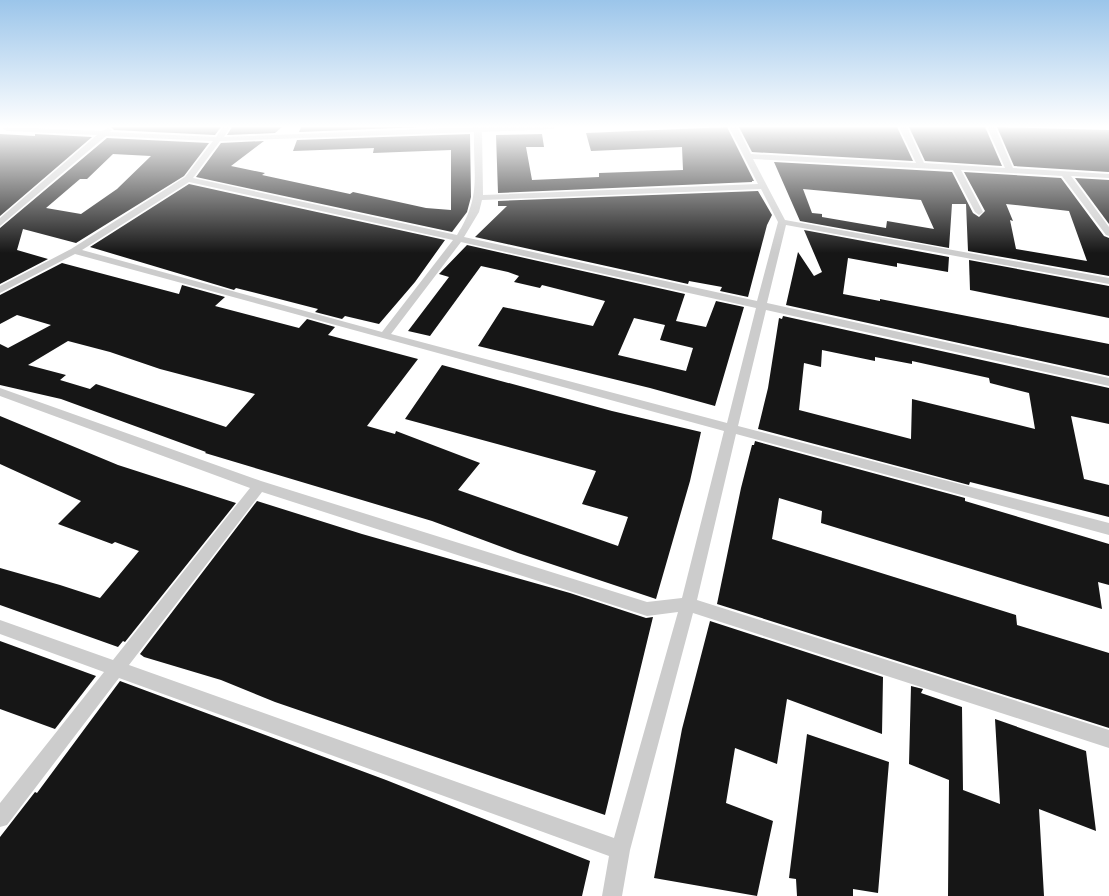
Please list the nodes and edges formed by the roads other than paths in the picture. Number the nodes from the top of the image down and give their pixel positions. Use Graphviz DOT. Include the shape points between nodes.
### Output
graph roads {
  1 [pos="956,168"];
  2 [pos="63,169"];
  3 [pos="196,169"];
  4 [pos="478,169"];
  5 [pos="754,169"];
  6 [pos="978,169"];
  7 [pos="1010,170"];
  8 [pos="1065,174"];
  9 [pos="1109,176"];
  10 [pos="188,179"];
  11 [pos="763,186"];
  12 [pos="479,198"];
  13 [pos="979,212"];
  14 [pos="782,222"];
  15 [pos="0,223"];
  16 [pos="1109,233"];
  17 [pos="459,239"];
  18 [pos="74,251"];
  19 [pos="1109,281"];
  20 [pos="0,290"];
  21 [pos="760,307"];
  22 [pos="384,336"];
  23 [pos="1109,382"];
  24 [pos="0,392"];
  25 [pos="732,428"];
  26 [pos="260,486"];
  27 [pos="1109,529"];
  28 [pos="688,604"];
  29 [pos="0,627"];
  30 [pos="115,670"];
  31 [pos="1109,739"];
  32 [pos="0,818"];
  33 [pos="620,850"];
  34 [pos="612,896"];
  1 -- 13 [label="street"];
  2 -- 15 [label="street"];
  3 -- 10 [label="street"];
  4 -- 12 [label="street"];
  5 -- 11 [label="street"];
  6 -- 7 [label="street"];
  7 -- 8 [label="street"];
  8 -- 9 [label="street"];
  8 -- 16 [label="street"];
  10 -- 17 [label="street"];
  10 -- 18 [label="street"];
  11 -- 12 [label="street"];
  11 -- 14 [label="street"];
  12 -- 17 [label="street"];
  14 -- 19 [label="street"];
  14 -- 21 [label="street"];
  17 -- 21 [label="street"];
  17 -- 22 [label="street"];
  18 -- 20 [label="street"];
  18 -- 22 [label="street"];
  21 -- 23 [label="street"];
  21 -- 25 [label="street"];
  22 -- 25 [label="street"];
  24 -- 26 [label="street"];
  25 -- 27 [label="street"];
  25 -- 28 [label="street"];
  26 -- 28 [label="street" via="647,610"];
  26 -- 30 [label="street"];
  28 -- 31 [label="street"];
  28 -- 33 [label="street"];
  29 -- 30 [label="street"];
  30 -- 32 [label="street"];
  30 -- 33 [label="street"];
  33 -- 34 [label="street"];
}
